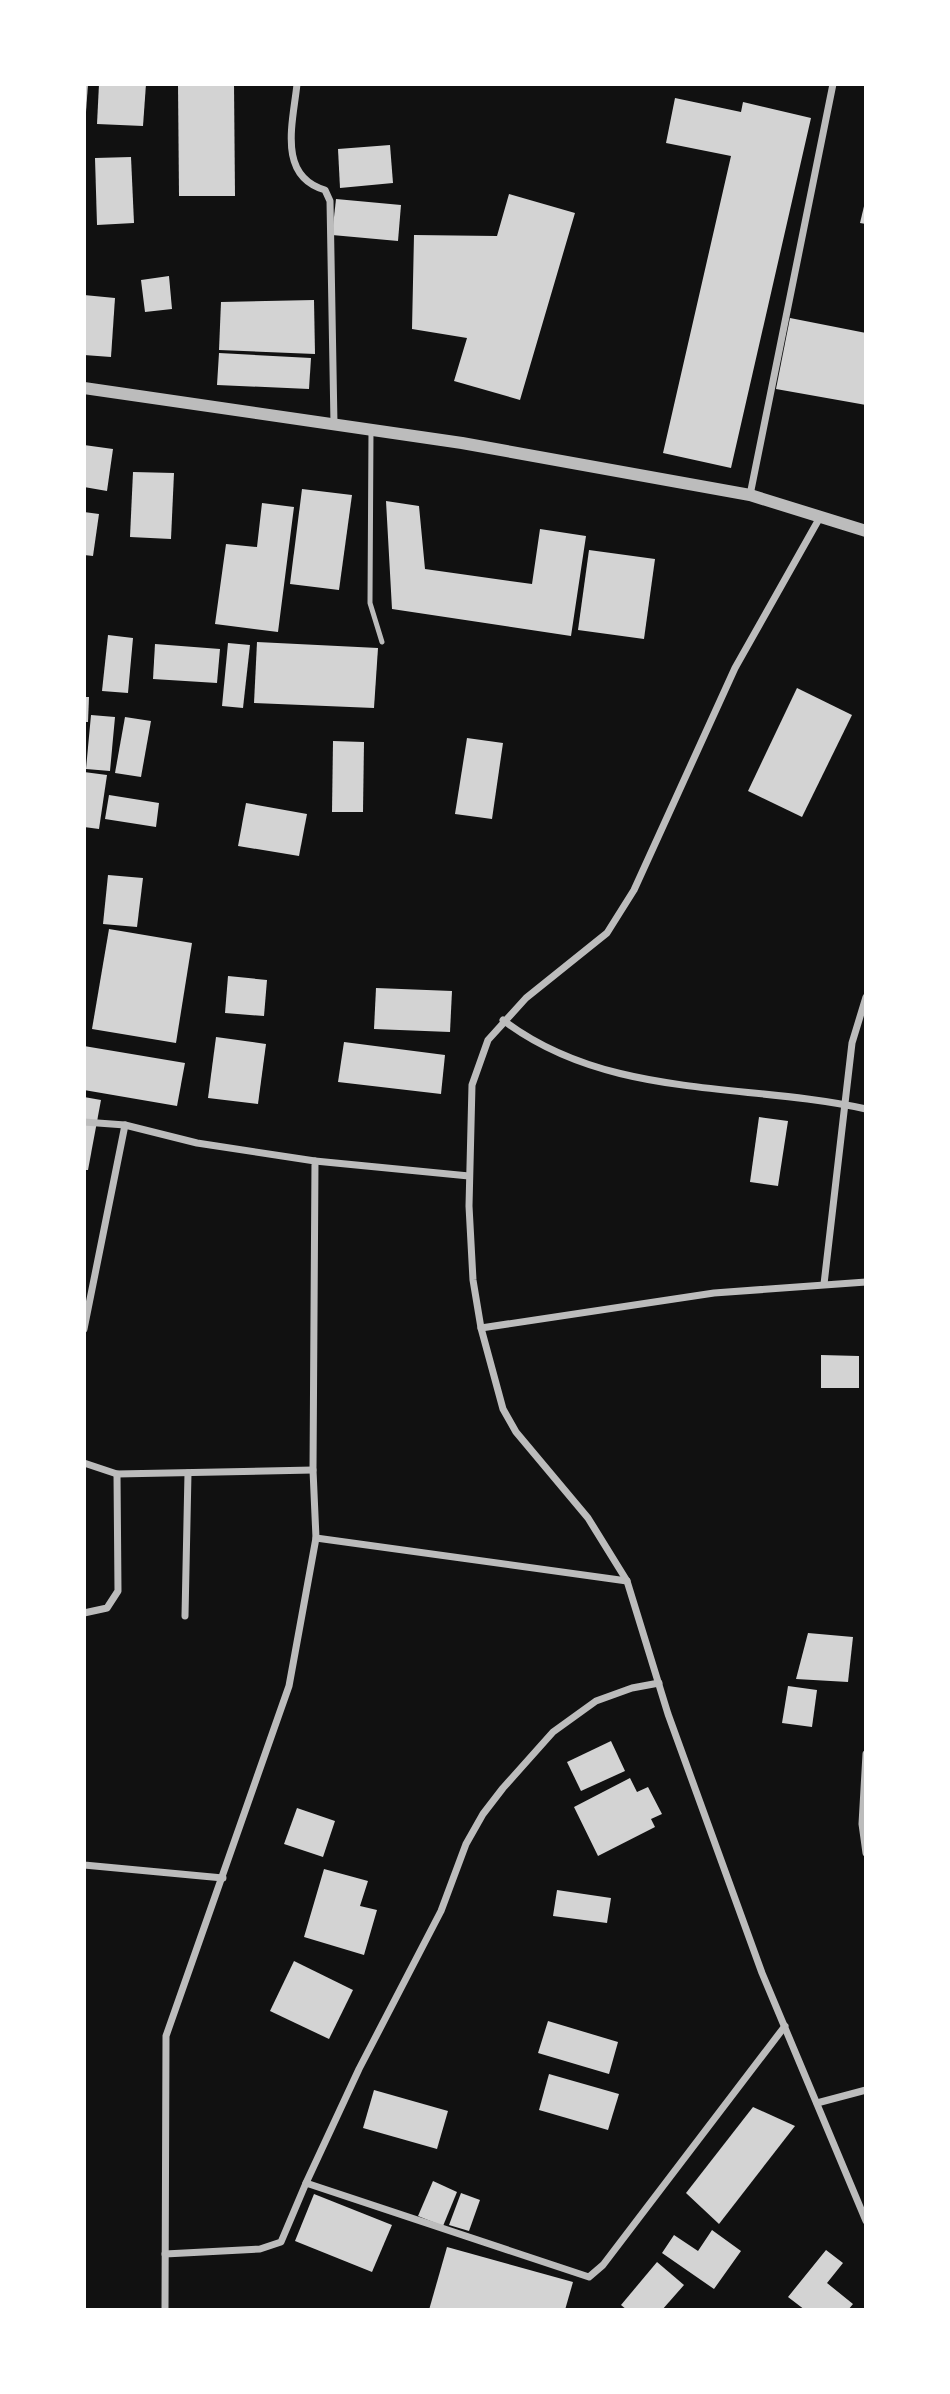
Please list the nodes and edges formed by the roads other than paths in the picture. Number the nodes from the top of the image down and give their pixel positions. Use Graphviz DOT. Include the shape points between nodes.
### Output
graph roads {
  1 [pos="297,84"];
  2 [pos="833,84"];
  3 [pos="84,388"];
  4 [pos="334,424"];
  5 [pos="371,430"];
  6 [pos="750,495"];
  7 [pos="820,519"];
  8 [pos="866,531"];
  9 [pos="382,642"];
  10 [pos="866,997"];
  11 [pos="503,1020"];
  12 [pos="844,1104"];
  13 [pos="866,1109"];
  14 [pos="84,1122"];
  15 [pos="125,1125"];
  16 [pos="314,1161"];
  17 [pos="469,1176"];
  18 [pos="866,1282"];
  19 [pos="824,1284"];
  20 [pos="481,1328"];
  21 [pos="84,1329"];
  22 [pos="84,1463"];
  23 [pos="313,1470"];
  24 [pos="188,1473"];
  25 [pos="117,1474"];
  26 [pos="316,1538"];
  27 [pos="627,1581"];
  28 [pos="84,1613"];
  29 [pos="185,1616"];
  30 [pos="659,1683"];
  31 [pos="866,1754"];
  32 [pos="866,1853"];
  33 [pos="84,1865"];
  34 [pos="223,1878"];
  35 [pos="785,2026"];
  36 [pos="866,2090"];
  37 [pos="820,2102"];
  38 [pos="306,2183"];
  39 [pos="866,2221"];
  40 [pos="165,2255"];
  41 [pos="165,2310"];
  1 -- 4 [label="street" via="292,135 295,165 307,183 326,190 330,201"];
  2 -- 6 [label="street"];
  3 -- 4 [label="street"];
  4 -- 5 [label="street"];
  5 -- 6 [label="street"];
  5 -- 9 [label="lane" via="369,603"];
  6 -- 7 [label="street"];
  7 -- 8 [label="street"];
  7 -- 11 [label="street" via="735,668 634,890 607,933"];
  10 -- 12 [label="street" via="852,1043"];
  11 -- 12 [label="street" via="532,1042 584,1064 670,1084"];
  11 -- 17 [label="street" via="488,1040 472,1085"];
  12 -- 13 [label="street"];
  12 -- 19 [label="street"];
  14 -- 15 [label="street"];
  15 -- 16 [label="street" via="197,1143"];
  15 -- 21 [label="street"];
  16 -- 17 [label="street"];
  16 -- 23 [label="street"];
  17 -- 20 [label="street" via="473,1280"];
  18 -- 19 [label="street"];
  19 -- 20 [label="street" via="714,1293"];
  20 -- 27 [label="street" via="503,1409 516,1432 588,1518"];
  22 -- 25 [label="street"];
  23 -- 24 [label="street"];
  23 -- 26 [label="street"];
  24 -- 25 [label="street"];
  24 -- 29 [label="street"];
  25 -- 28 [label="street" via="118,1591 107,1608"];
  26 -- 27 [label="street"];
  26 -- 34 [label="street" via="289,1686"];
  27 -- 30 [label="street"];
  30 -- 35 [label="street"];
  30 -- 38 [label="street" via="596,1701 553,1732 484,1814"];
  31 -- 32 [label="street" via="862,1824"];
  33 -- 34 [label="street"];
  34 -- 40 [label="street" via="166,2036"];
  35 -- 37 [label="street"];
  35 -- 38 [label="street" via="603,2265 589,2277"];
  36 -- 37 [label="street"];
  37 -- 39 [label="street"];
  38 -- 40 [label="street" via="281,2242 260,2249"];
  40 -- 41 [label="street"];
}
